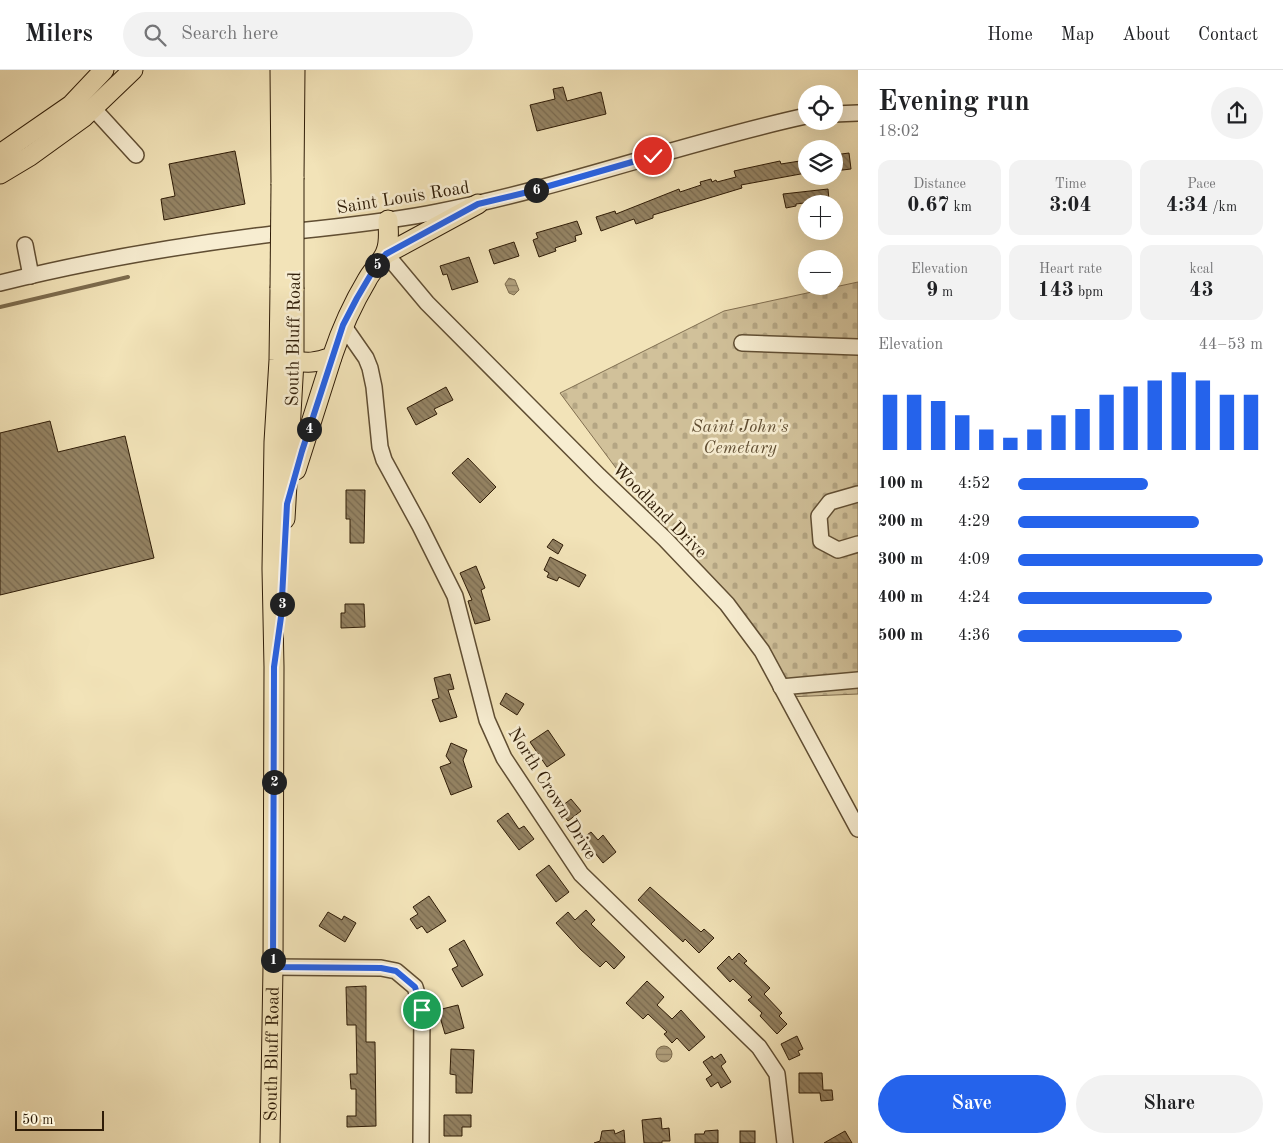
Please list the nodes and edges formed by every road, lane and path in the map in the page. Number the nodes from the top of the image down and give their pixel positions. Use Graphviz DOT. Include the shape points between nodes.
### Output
graph roads {
  1 [pos="104,70"];
  2 [pos="133,70"];
  3 [pos="280,70"];
  4 [pos="295,70"];
  5 [pos="87,101"];
  6 [pos="858,113"];
  7 [pos="843,114"];
  8 [pos="798,118"];
  9 [pos="0,154"];
  10 [pos="136,154"];
  11 [pos="0,174"];
  12 [pos="287,181"];
  13 [pos="478,204"];
  14 [pos="388,220"];
  15 [pos="25,245"];
  16 [pos="386,254"];
  17 [pos="31,276"];
  18 [pos="0,283"];
  19 [pos="343,325"];
  20 [pos="742,343"];
  21 [pos="858,347"];
  22 [pos="332,357"];
  23 [pos="287,360"];
  24 [pos="858,494"];
  25 [pos="286,513"];
  26 [pos="858,544"];
  27 [pos="274,667"];
  28 [pos="858,680"];
  29 [pos="781,686"];
  30 [pos="858,829"];
  31 [pos="273,967"];
  32 [pos="270,1143"];
  33 [pos="421,1143"];
  34 [pos="784,1143"];
  1 -- 5 [label="main road"];
  2 -- 5 [label="main road"];
  3 -- 12 [label="main road, South Bluff Road"];
  4 -- 12 [label="main road, South Bluff Road"];
  5 -- 9 [label="main road" via="71,104"];
  5 -- 10 [label="street"];
  5 -- 11 [label="main road" via="55,139"];
  6 -- 7 [label="street"];
  8 -- 13 [label="street, Saint Louis Road"];
  12 -- 23 [label="main road, South Bluff Road, bridge"];
  13 -- 14 [label="street, Saint Louis Road"];
  13 -- 16 [label="main road"];
  14 -- 16 [label="main road"];
  14 -- 17 [label="street, Saint Louis Road" via="183,246"];
  15 -- 17 [label="street"];
  16 -- 19 [label="main road" via="368,278"];
  16 -- 29 [label="street, Woodland Drive" via="427,303 665,539 726,604 762,651"];
  17 -- 18 [label="street, Saint Louis Road"];
  19 -- 22 [label="main road"];
  19 -- 34 [label="street, North Crown Drive" via="370,368 384,460 455,596 487,720 504,758 581,874 760,1046 777,1074"];
  20 -- 21 [label="street"];
  22 -- 23 [label="main road" via="316,363"];
  22 -- 25 [label="main road"];
  23 -- 25 [label="main road, South Bluff Road"];
  23 -- 27 [label="main road, South Bluff Road" via="274,442"];
  24 -- 26 [label="street" via="830,502 819,516 820,541 838,550"];
  25 -- 27 [label="main road, South Bluff Road" via="281,617"];
  27 -- 31 [label="main road, South Bluff Road"];
  28 -- 29 [label="street"];
  29 -- 30 [label="street, Woodland Drive"];
  31 -- 32 [label="main road, South Bluff Road"];
  31 -- 33 [label="street" via="381,968 396,971 415,987 422,1010"];
}
